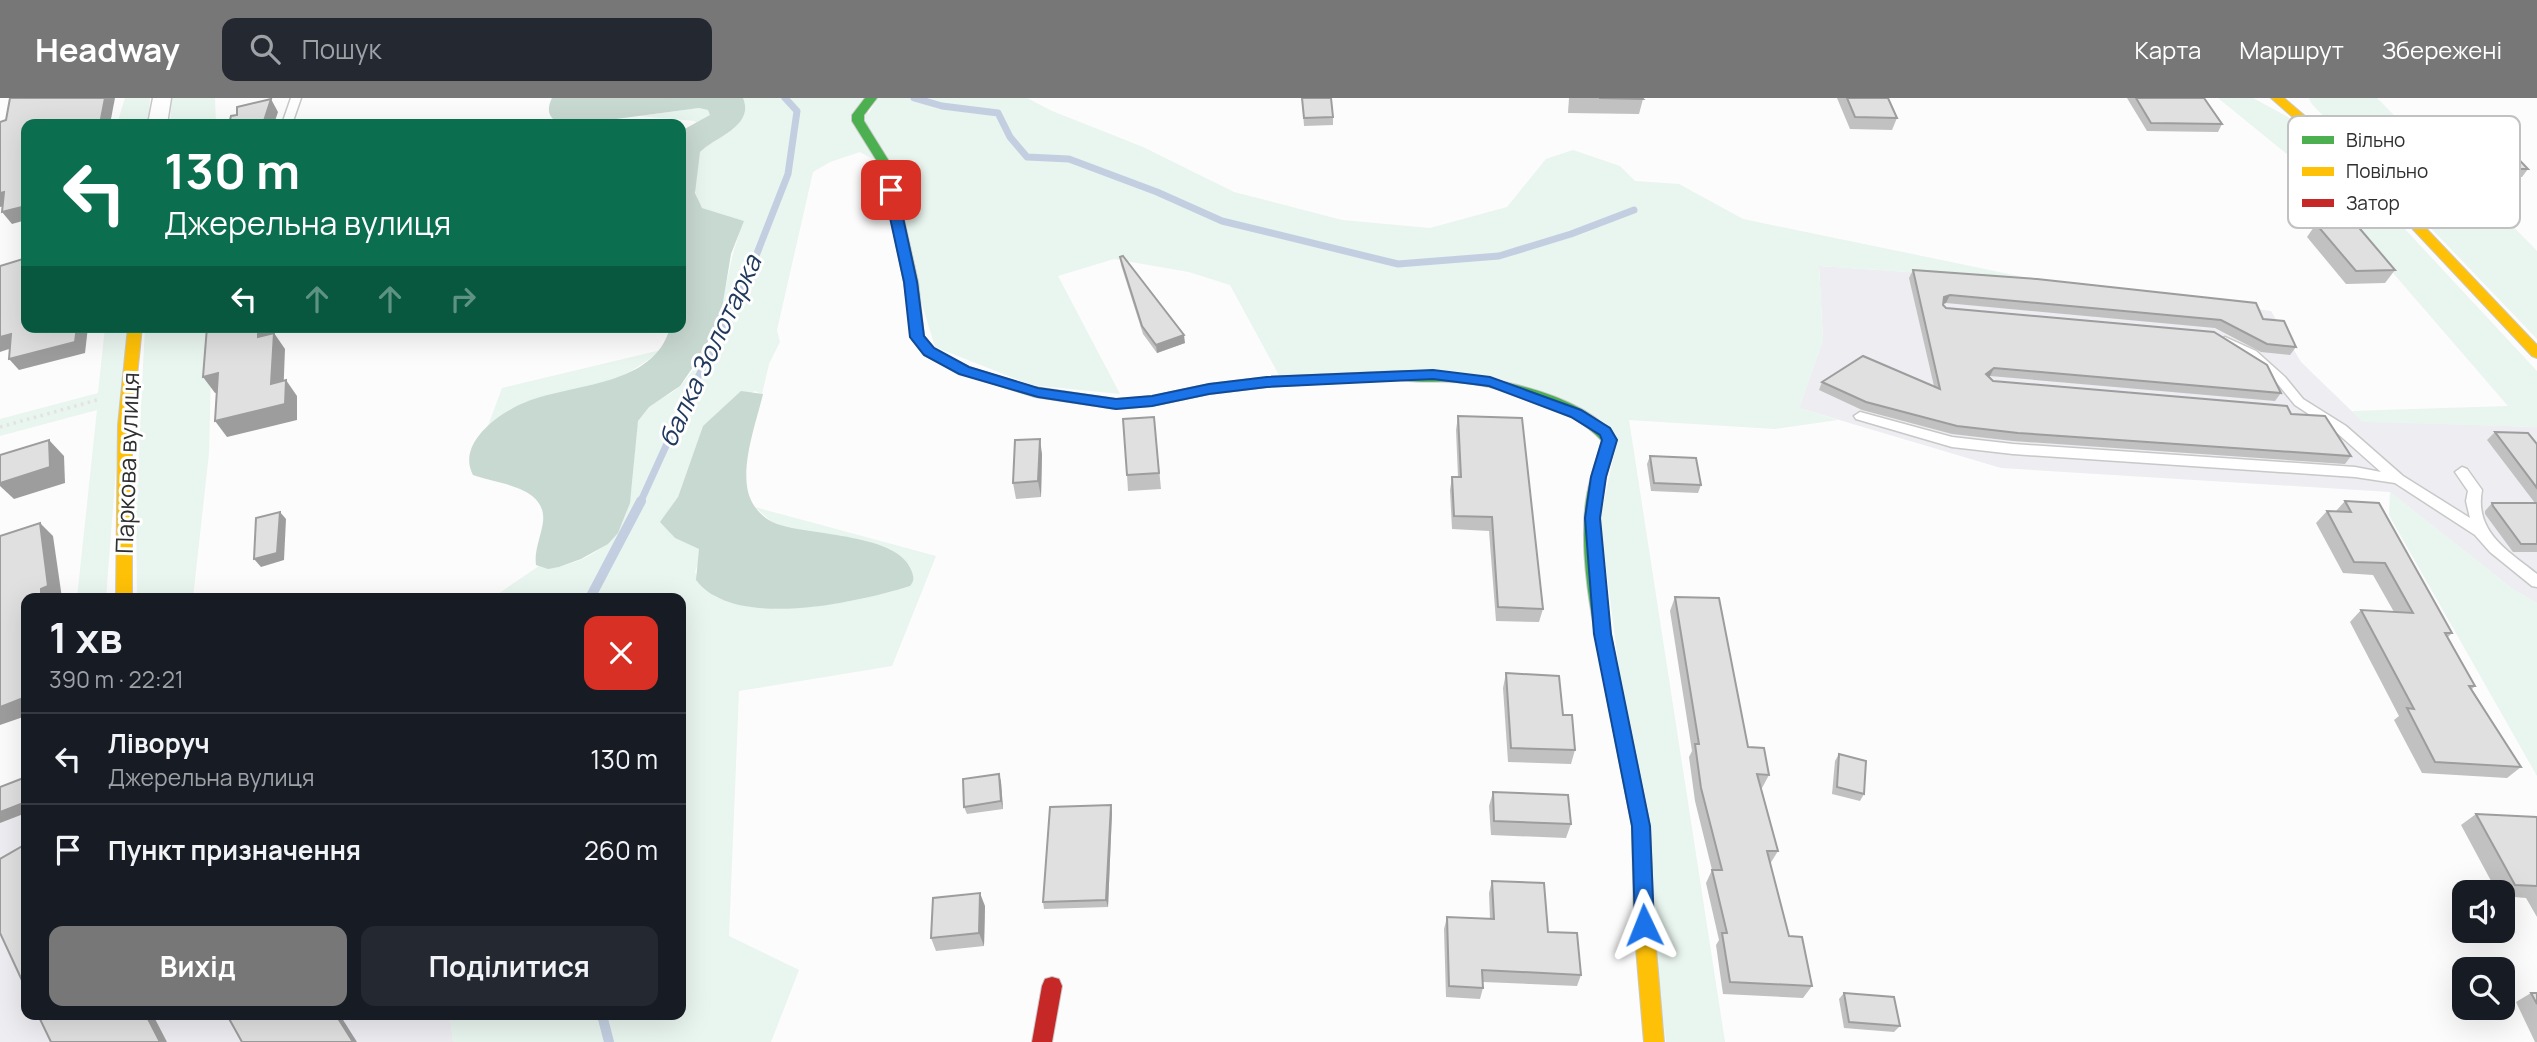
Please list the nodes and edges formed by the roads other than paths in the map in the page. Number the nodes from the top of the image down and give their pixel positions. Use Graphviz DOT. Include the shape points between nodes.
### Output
graph roads {
  1 [pos="162,98"];
  2 [pos="296,98"];
  3 [pos="871,98"];
  4 [pos="2277,98"];
  5 [pos="2300,116"];
  6 [pos="159,119"];
  7 [pos="289,119"];
  8 [pos="2419,228"];
  9 [pos="134,333"];
  10 [pos="2211,334"];
  11 [pos="2537,353"];
  12 [pos="1860,416"];
  13 [pos="2462,472"];
  14 [pos="2398,479"];
  15 [pos="2480,531"];
  16 [pos="2537,582"];
  17 [pos="124,593"];
  18 [pos="1052,986"];
  19 [pos="1042,1042"];
  20 [pos="1654,1042"];
  1 -- 6 [label="street"];
  2 -- 7 [label="lane"];
  3 -- 20 [label="street" via="858,121 886,166 911,282 917,337 929,352 964,370 1038,393 1116,404 1267,382 1433,375 1490,382 1576,413 1605,432 1610,440 1592,518 1602,634 1641,826"];
  4 -- 5 [label="street"];
  8 -- 11 [label="street"];
  9 -- 17 [label="street, Паркова вулиця" via="125,425"];
  10 -- 14 [label="lane" via="2252,354 2281,380 2293,404 2341,429"];
  12 -- 14 [label="lane" via="1952,442"];
  13 -- 15 [label="lane" via="2475,490"];
  14 -- 15 [label="lane"];
  15 -- 16 [label="lane"];
  18 -- 19 [label="street"];
}
